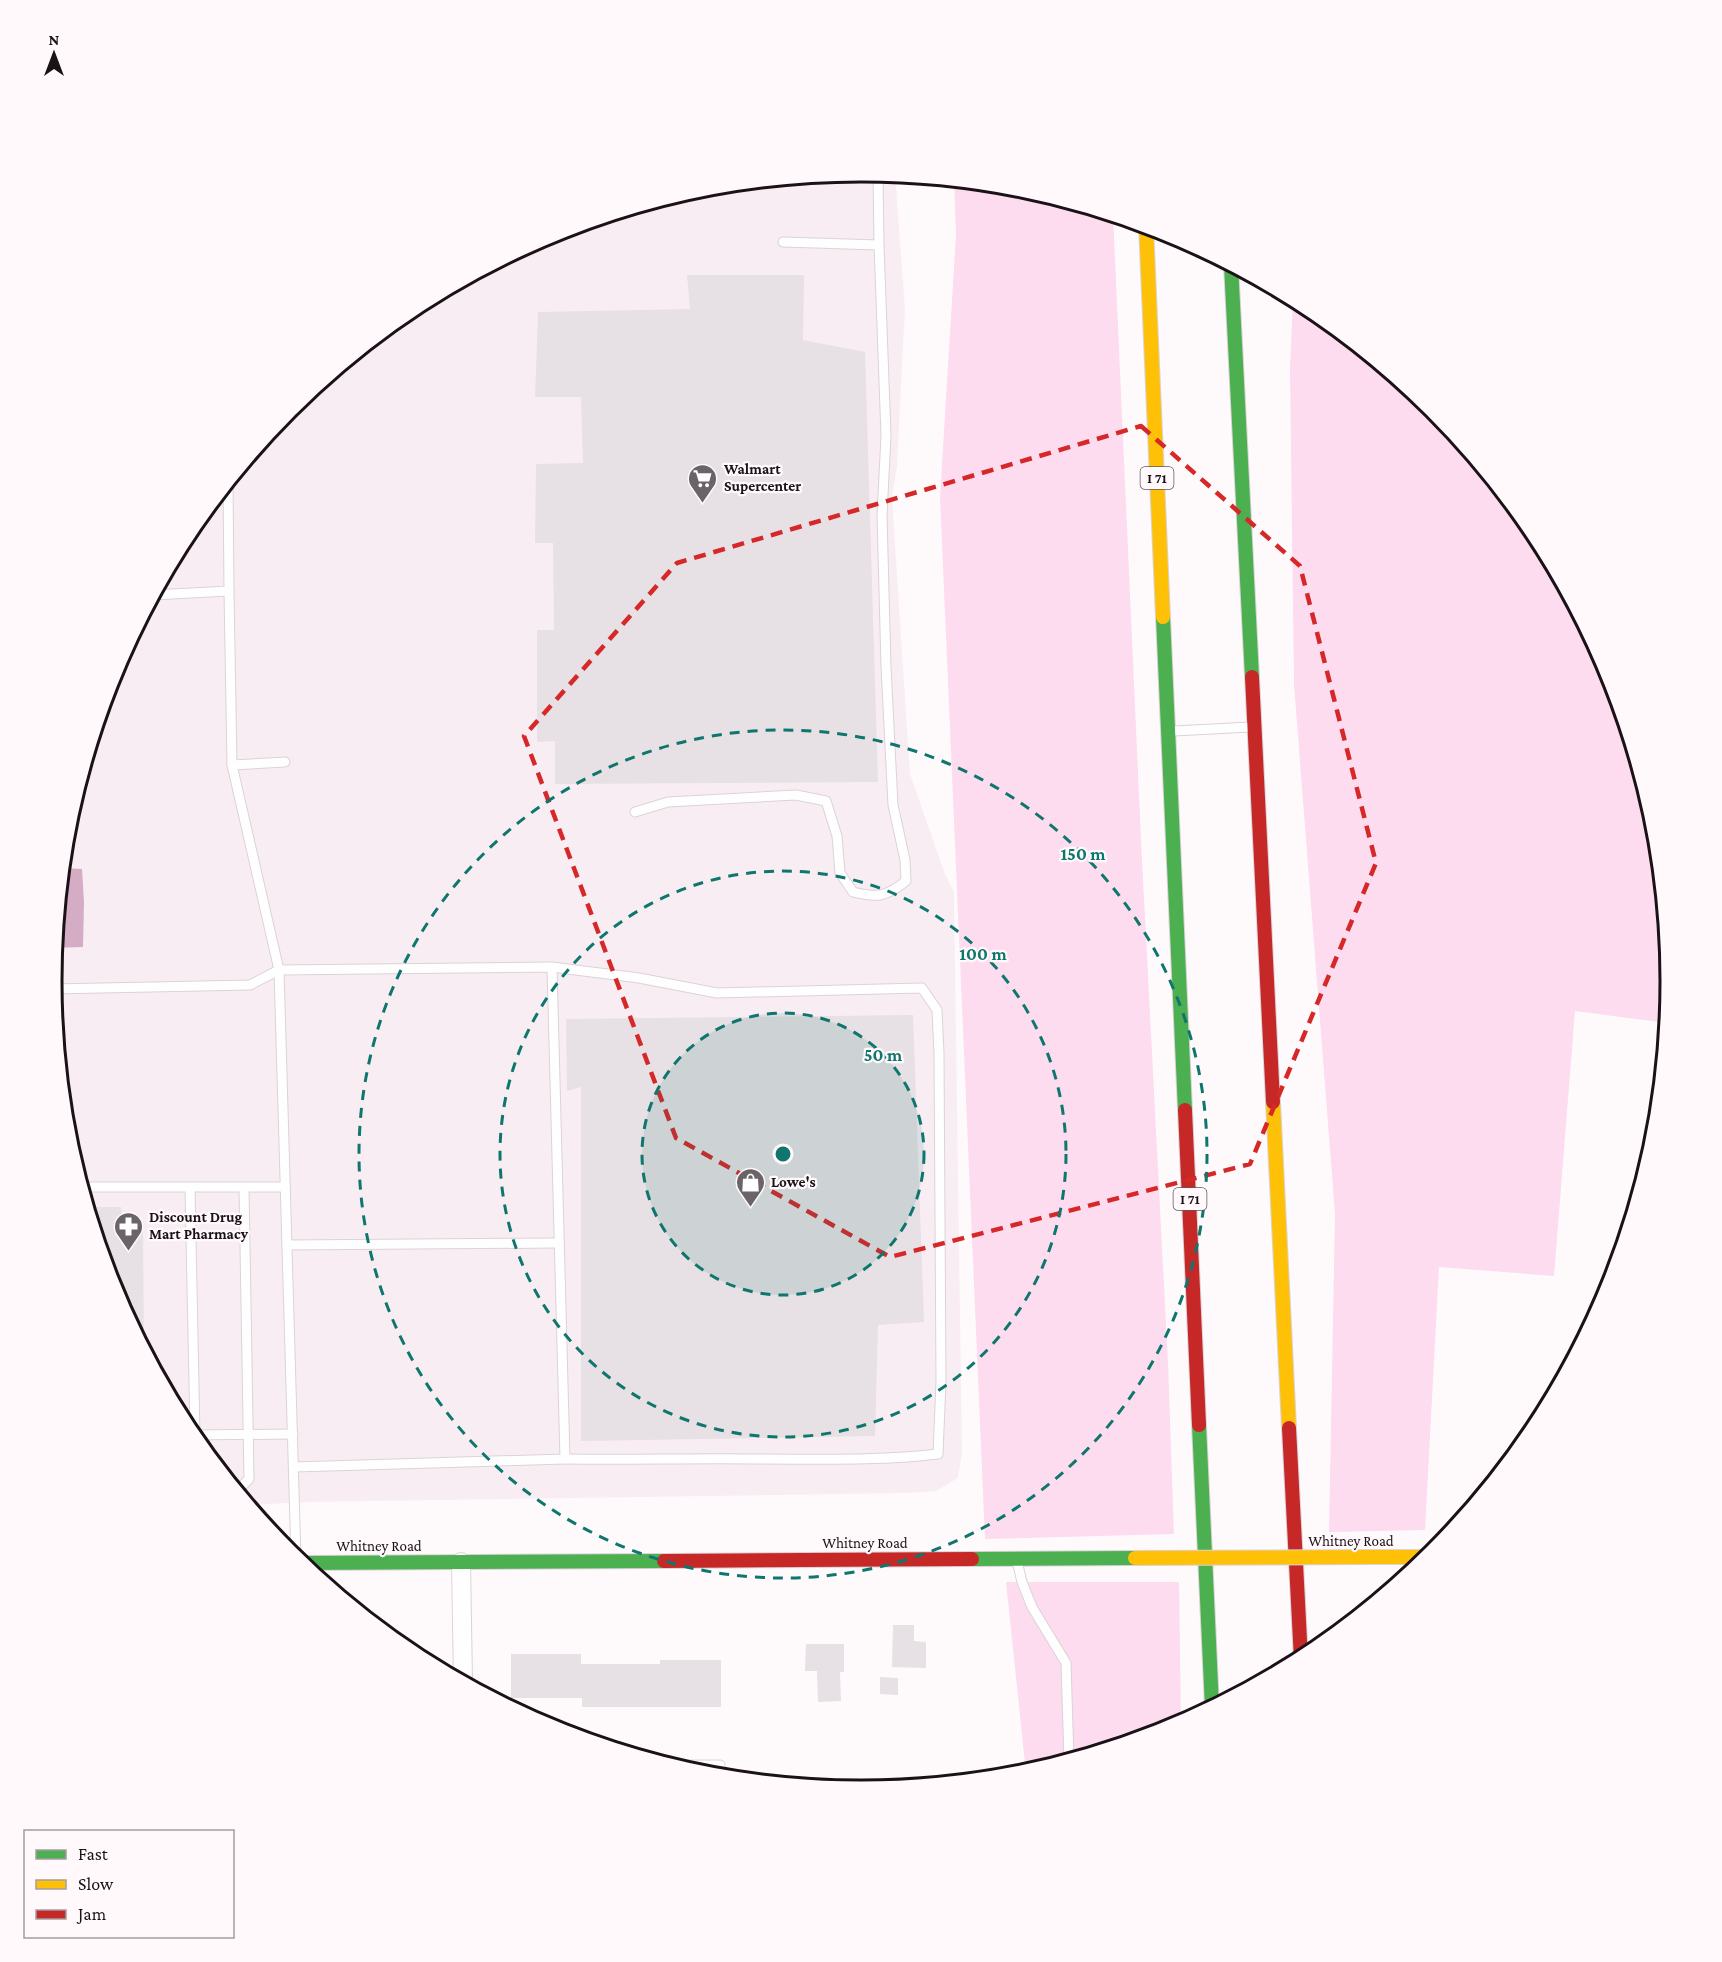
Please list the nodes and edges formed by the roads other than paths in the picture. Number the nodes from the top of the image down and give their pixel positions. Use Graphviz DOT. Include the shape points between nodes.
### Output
graph roads {
  1 [pos="878,182"];
  2 [pos="1146,234"];
  3 [pos="783,242"];
  4 [pos="879,245"];
  5 [pos="1231,273"];
  6 [pos="228,493"];
  7 [pos="228,591"];
  8 [pos="161,595"];
  9 [pos="1254,727"];
  10 [pos="1169,732"];
  11 [pos="285,762"];
  12 [pos="232,765"];
  13 [pos="635,812"];
  14 [pos="552,968"];
  15 [pos="279,970"];
  16 [pos="62,989"];
  17 [pos="89,1187"];
  18 [pos="190,1187"];
  19 [pos="244,1187"];
  20 [pos="285,1187"];
  21 [pos="559,1243"];
  22 [pos="287,1245"];
  23 [pos="193,1420"];
  24 [pos="250,1434"];
  25 [pos="293,1434"];
  26 [pos="203,1435"];
  27 [pos="565,1460"];
  28 [pos="294,1467"];
  29 [pos="242,1486"];
  30 [pos="297,1547"];
  31 [pos="1414,1557"];
  32 [pos="1017,1559"];
  33 [pos="313,1562"];
  34 [pos="461,1562"];
  35 [pos="1300,1649"];
  36 [pos="463,1674"];
  37 [pos="1212,1700"];
  38 [pos="1069,1753"];
  39 [pos="705,1765"];
  40 [pos="720,1768"];
  1 -- 4 [label="lane"];
  2 -- 10 [label="main road, I 71"];
  3 -- 4 [label="lane"];
  4 -- 13 [label="lane" via="886,436 882,515 886,667 893,805 906,880 893,891 872,896 853,891 840,873 837,836 826,801 796,795 668,802"];
  5 -- 9 [label="main road"];
  6 -- 7 [label="lane"];
  7 -- 8 [label="lane"];
  7 -- 12 [label="lane"];
  9 -- 10 [label="lane"];
  9 -- 35 [label="main road"];
  10 -- 37 [label="main road, I 71"];
  11 -- 12 [label="lane"];
  12 -- 15 [label="lane"];
  14 -- 15 [label="lane"];
  14 -- 21 [label="lane"];
  14 -- 27 [label="lane" via="639,978 717,993 922,988 937,1010 940,1076 938,1454 813,1460"];
  15 -- 16 [label="lane" via="250,985"];
  15 -- 20 [label="lane"];
  17 -- 18 [label="lane"];
  18 -- 19 [label="lane"];
  18 -- 23 [label="lane"];
  19 -- 20 [label="lane"];
  19 -- 24 [label="lane"];
  20 -- 22 [label="lane"];
  21 -- 22 [label="lane"];
  21 -- 27 [label="lane"];
  22 -- 25 [label="lane"];
  24 -- 25 [label="lane"];
  24 -- 26 [label="lane"];
  24 -- 29 [label="lane" via="249,1479"];
  25 -- 28 [label="lane"];
  27 -- 28 [label="lane"];
  28 -- 30 [label="lane"];
  31 -- 32 [label="main road, Whitney Road, bridge"];
  32 -- 34 [label="main road, Whitney Road"];
  32 -- 38 [label="lane" via="1032,1607 1066,1662"];
  33 -- 34 [label="main road, Whitney Road"];
  34 -- 36 [label="street"];
  39 -- 40 [label="lane"];
}
